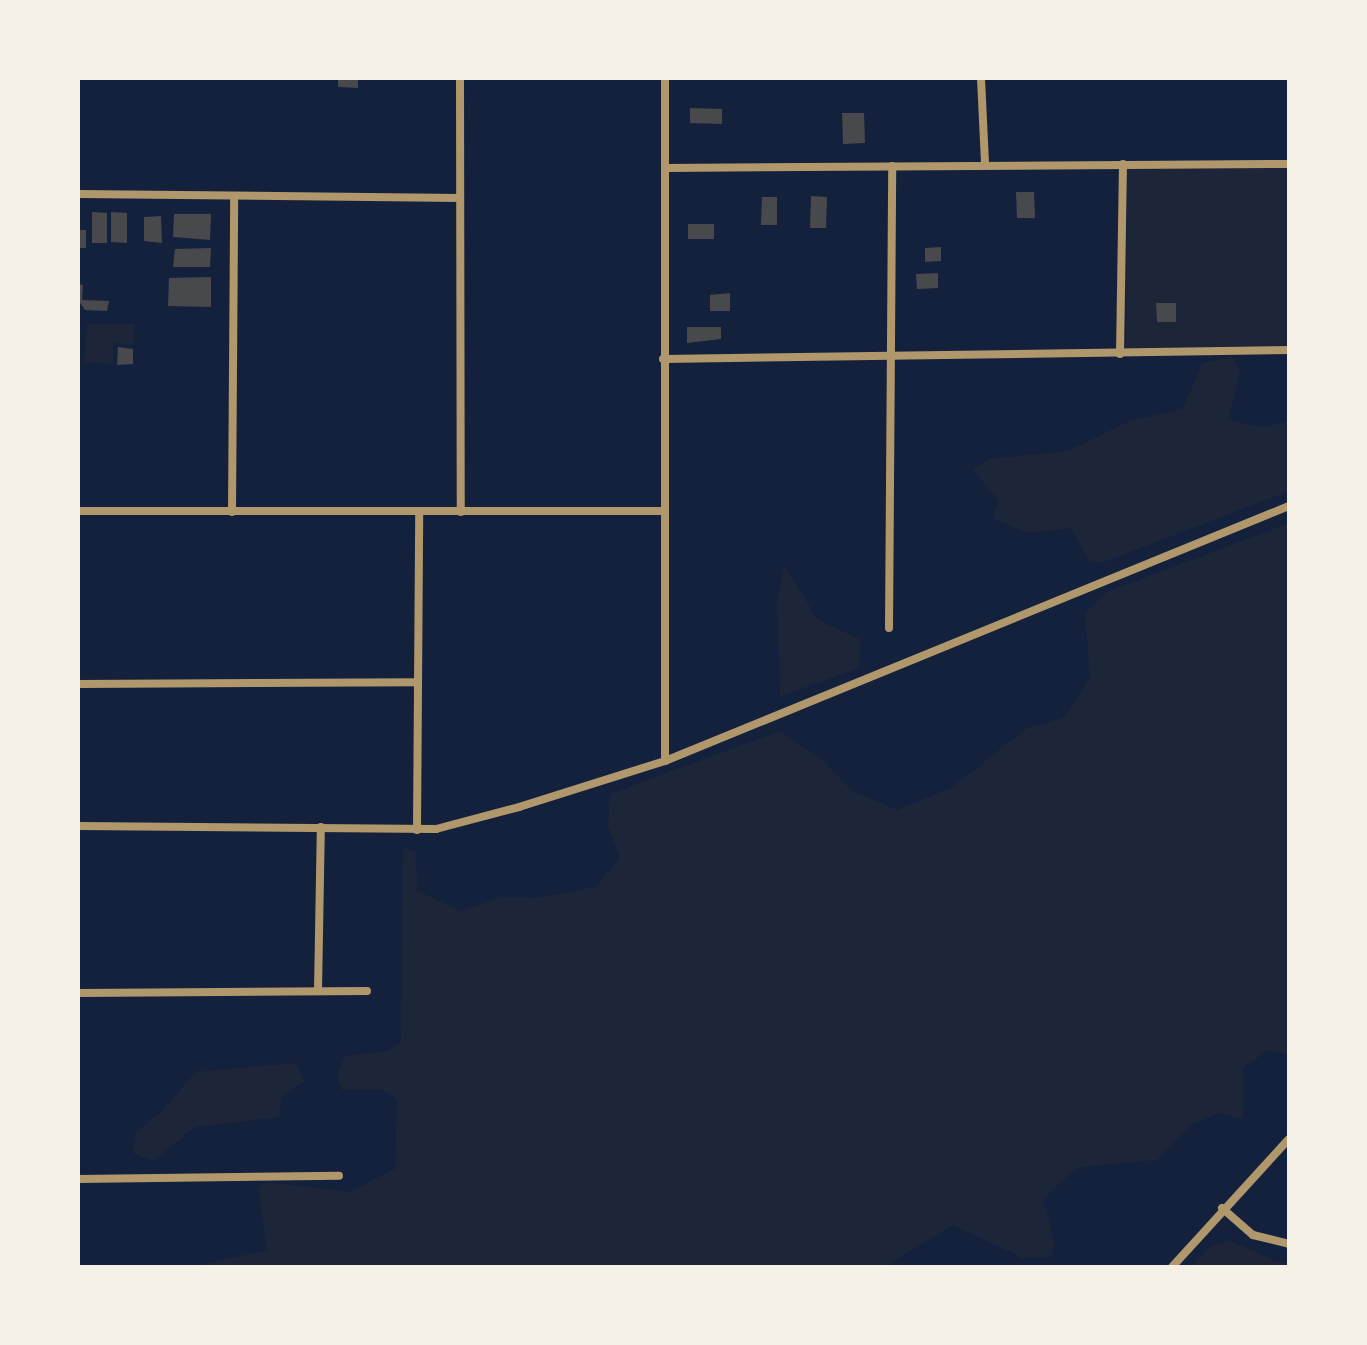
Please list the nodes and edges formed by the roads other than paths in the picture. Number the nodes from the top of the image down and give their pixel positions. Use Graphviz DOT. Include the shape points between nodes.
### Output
graph roads {
  1 [pos="460,78"];
  2 [pos="665,78"];
  3 [pos="981,78"];
  4 [pos="985,164"];
  5 [pos="1123,164"];
  6 [pos="1289,164"];
  7 [pos="892,166"];
  8 [pos="665,168"];
  9 [pos="78,194"];
  10 [pos="234,197"];
  11 [pos="460,198"];
  12 [pos="1289,350"];
  13 [pos="1120,354"];
  14 [pos="891,356"];
  15 [pos="663,359"];
  16 [pos="1289,506"];
  17 [pos="78,511"];
  18 [pos="664,511"];
  19 [pos="232,512"];
  20 [pos="419,512"];
  21 [pos="461,512"];
  22 [pos="889,628"];
  23 [pos="418,682"];
  24 [pos="78,684"];
  25 [pos="665,761"];
  26 [pos="78,826"];
  27 [pos="321,827"];
  28 [pos="417,830"];
  29 [pos="318,991"];
  30 [pos="367,991"];
  31 [pos="78,993"];
  32 [pos="1289,1139"];
  33 [pos="339,1176"];
  34 [pos="78,1179"];
  35 [pos="1222,1208"];
  36 [pos="1289,1244"];
  37 [pos="1172,1267"];
  1 -- 11 [label="street"];
  2 -- 8 [label="street"];
  3 -- 4 [label="street"];
  4 -- 5 [label="street"];
  4 -- 7 [label="street"];
  5 -- 6 [label="street"];
  5 -- 13 [label="street"];
  7 -- 8 [label="street"];
  7 -- 14 [label="street"];
  8 -- 15 [label="street"];
  9 -- 10 [label="street"];
  10 -- 11 [label="street"];
  10 -- 19 [label="street"];
  11 -- 21 [label="street"];
  12 -- 13 [label="street"];
  13 -- 14 [label="street"];
  14 -- 15 [label="street"];
  14 -- 22 [label="street"];
  15 -- 18 [label="street"];
  16 -- 25 [label="street"];
  17 -- 19 [label="street"];
  18 -- 21 [label="street"];
  18 -- 25 [label="street"];
  19 -- 20 [label="street"];
  20 -- 21 [label="street"];
  20 -- 23 [label="street"];
  23 -- 24 [label="street"];
  23 -- 28 [label="street"];
  25 -- 28 [label="street" via="519,807"];
  26 -- 27 [label="street"];
  27 -- 28 [label="street"];
  27 -- 29 [label="street"];
  29 -- 30 [label="street"];
  29 -- 31 [label="street"];
  32 -- 35 [label="street"];
  33 -- 34 [label="street"];
  35 -- 36 [label="street" via="1253,1235"];
  35 -- 37 [label="street"];
}
